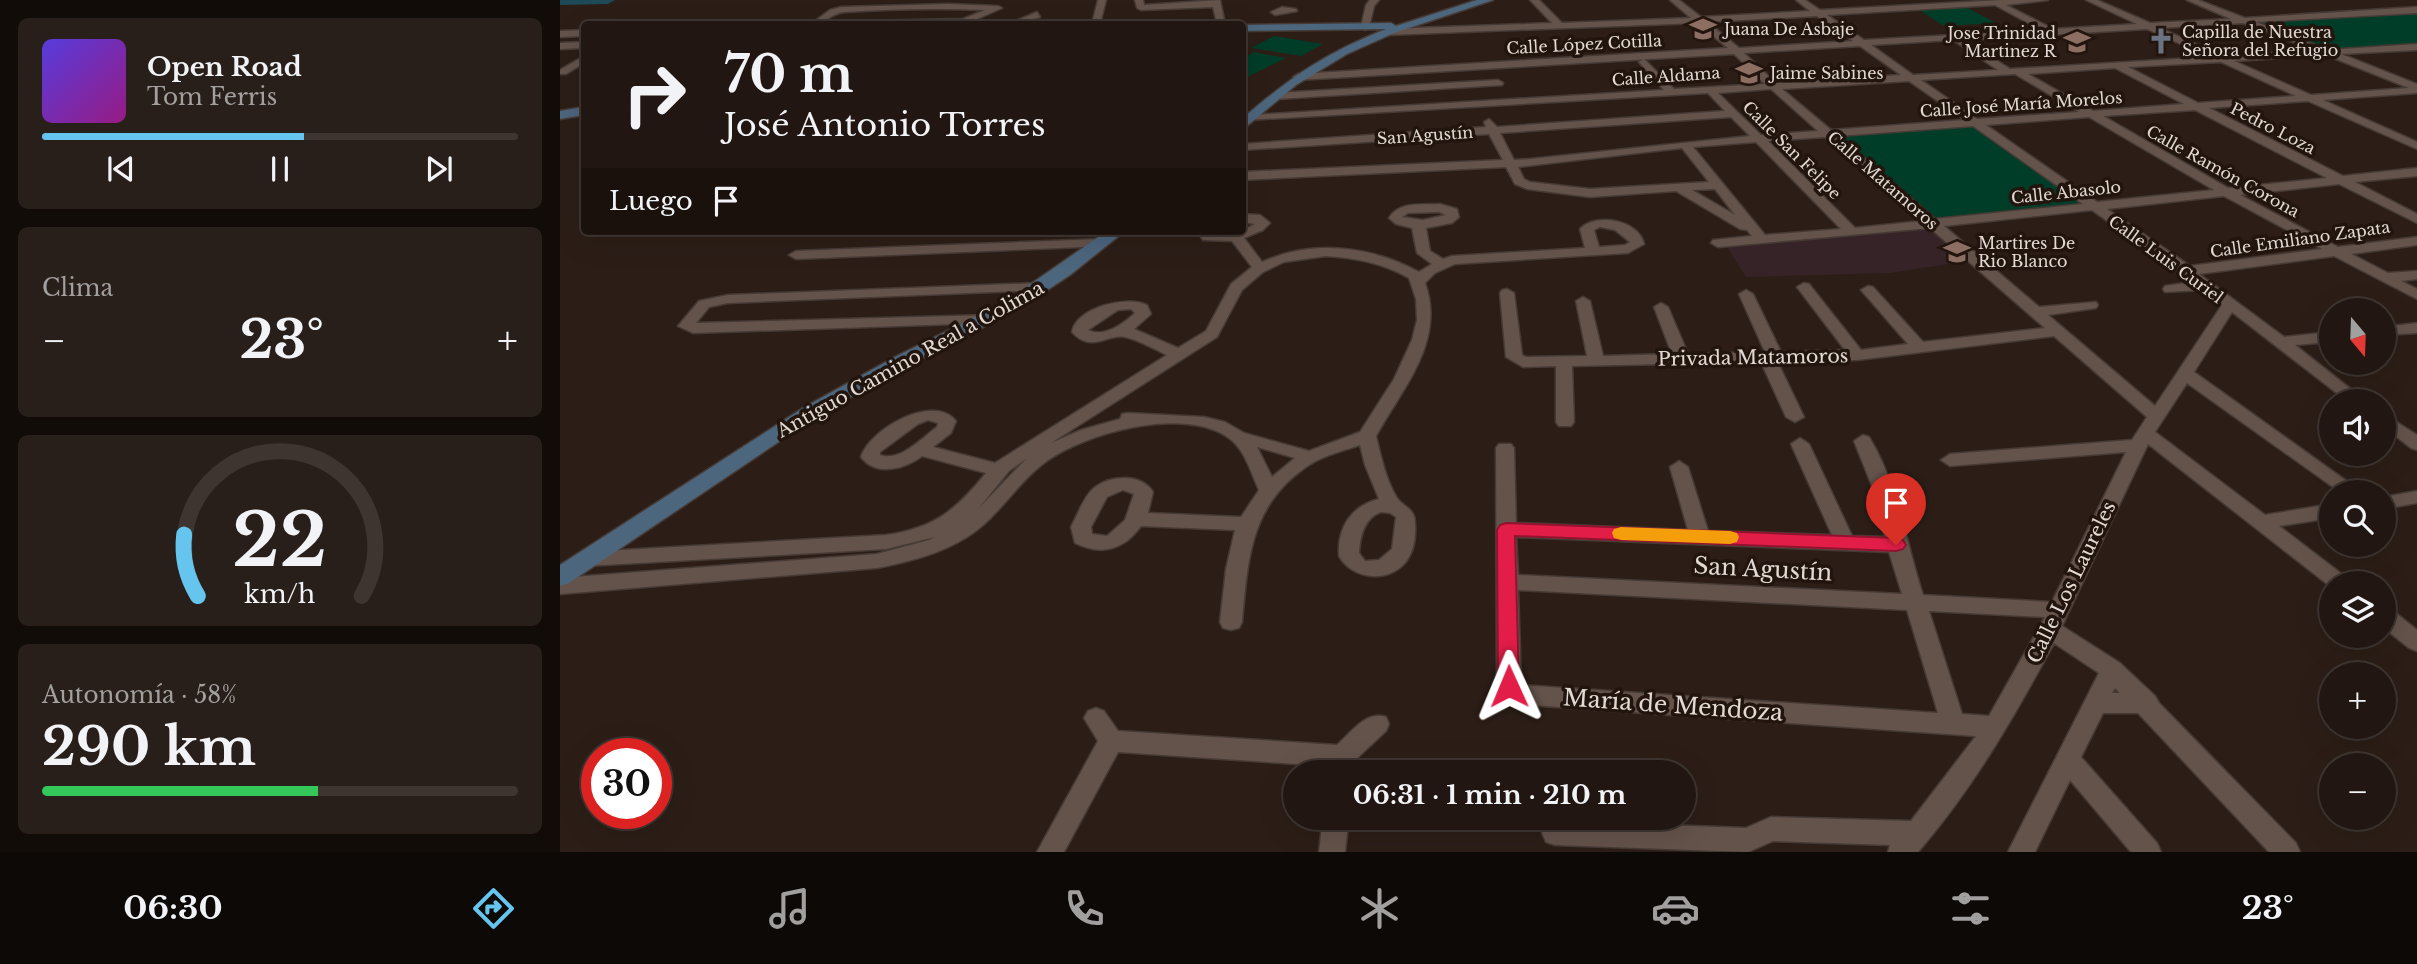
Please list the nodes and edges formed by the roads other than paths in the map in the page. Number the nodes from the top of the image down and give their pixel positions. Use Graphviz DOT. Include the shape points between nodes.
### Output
graph roads {
  1 [pos="1102,0"];
  2 [pos="1139,0"];
  3 [pos="1374,0"];
  4 [pos="1485,0"];
  5 [pos="1534,0"];
  6 [pos="1674,0"];
  7 [pos="1800,0"];
  8 [pos="1899,0"];
  9 [pos="2044,0"];
  10 [pos="2090,0"];
  11 [pos="2191,0"];
  12 [pos="1993,1"];
  13 [pos="1216,2"];
  14 [pos="1282,7"];
  15 [pos="1912,8"];
  16 [pos="2417,10"];
  17 [pos="1819,14"];
  18 [pos="1037,15"];
  19 [pos="1699,20"];
  20 [pos="820,21"];
  21 [pos="965,21"];
  22 [pos="1021,21"];
  23 [pos="1097,21"];
  24 [pos="1220,21"];
  25 [pos="2244,21"];
  26 [pos="1400,26"];
  27 [pos="1560,26"];
  28 [pos="2148,26"];
  29 [pos="1279,27"];
  30 [pos="1365,27"];
  31 [pos="1246,28"];
  32 [pos="1386,32"];
  33 [pos="2052,32"];
  34 [pos="581,33"];
  35 [pos="560,34"];
  36 [pos="1956,39"];
  37 [pos="1863,44"];
  38 [pos="581,46"];
  39 [pos="562,47"];
  40 [pos="2417,47"];
  41 [pos="1737,51"];
  42 [pos="2327,52"];
  43 [pos="2221,59"];
  44 [pos="581,61"];
  45 [pos="1644,62"];
  46 [pos="2115,65"];
  47 [pos="2012,71"];
  48 [pos="563,72"];
  49 [pos="1298,77"];
  50 [pos="1911,77"];
  51 [pos="1498,83"];
  52 [pos="1773,86"];
  53 [pos="1709,89"];
  54 [pos="2417,89"];
  55 [pos="1671,92"];
  56 [pos="1277,96"];
  57 [pos="2308,98"];
  58 [pos="1482,105"];
  59 [pos="2195,106"];
  60 [pos="581,112"];
  61 [pos="1251,114"];
  62 [pos="1733,114"];
  63 [pos="2090,114"];
  64 [pos="560,115"];
  65 [pos="1976,123"];
  66 [pos="1493,131"];
  67 [pos="1829,134"];
  68 [pos="1758,139"];
  69 [pos="1685,144"];
  70 [pos="2417,146"];
  71 [pos="1246,147"];
  72 [pos="1509,164"];
  73 [pos="2417,172"];
  74 [pos="1246,176"];
  75 [pos="2340,180"];
  76 [pos="1720,185"];
  77 [pos="1681,189"];
  78 [pos="2226,192"];
  79 [pos="2093,207"];
  80 [pos="1246,218"];
  81 [pos="2417,219"];
  82 [pos="1418,223"];
  83 [pos="1934,224"];
  84 [pos="1246,232"];
  85 [pos="1852,232"];
  86 [pos="1205,235"];
  87 [pos="1235,235"];
  88 [pos="1757,235"];
  89 [pos="1109,237"];
  90 [pos="2417,241"];
  91 [pos="1718,243"];
  92 [pos="1593,251"];
  93 [pos="2336,252"];
  94 [pos="796,255"];
  95 [pos="1442,264"];
  96 [pos="1260,268"];
  97 [pos="2187,271"];
  98 [pos="2417,275"];
  99 [pos="2385,278"];
  100 [pos="1418,281"];
  101 [pos="2204,285"];
  102 [pos="1039,287"];
  103 [pos="1804,287"];
  104 [pos="2170,289"];
  105 [pos="1868,290"];
  106 [pos="1507,293"];
  107 [pos="1746,294"];
  108 [pos="2417,295"];
  109 [pos="1583,301"];
  110 [pos="2091,305"];
  111 [pos="2229,305"];
  112 [pos="1661,307"];
  113 [pos="2036,312"];
  114 [pos="985,318"];
  115 [pos="2417,328"];
  116 [pos="1121,330"];
  117 [pos="2396,330"];
  118 [pos="2057,331"];
  119 [pos="2319,338"];
  120 [pos="2279,342"];
  121 [pos="1920,348"];
  122 [pos="1180,355"];
  123 [pos="1857,355"];
  124 [pos="1771,357"];
  125 [pos="1682,358"];
  126 [pos="1596,360"];
  127 [pos="1564,361"];
  128 [pos="2184,373"];
  129 [pos="2342,389"];
  130 [pos="1794,417"];
  131 [pos="1139,419"];
  132 [pos="1565,422"];
  133 [pos="2396,428"];
  134 [pos="2147,431"];
  135 [pos="1367,436"];
  136 [pos="1241,438"];
  137 [pos="1863,441"];
  138 [pos="1800,444"];
  139 [pos="2417,444"];
  140 [pos="1505,448"];
  141 [pos="919,449"];
  142 [pos="1026,451"];
  143 [pos="1309,457"];
  144 [pos="1950,460"];
  145 [pos="1679,467"];
  146 [pos="998,470"];
  147 [pos="2336,480"];
  148 [pos="1268,489"];
  149 [pos="2417,497"];
  150 [pos="2396,501"];
  151 [pos="1388,505"];
  152 [pos="2319,513"];
  153 [pos="1134,519"];
  154 [pos="2262,522"];
  155 [pos="1246,524"];
  156 [pos="1506,530"];
  157 [pos="1700,536"];
  158 [pos="1844,541"];
  159 [pos="1896,545"];
  160 [pos="685,553"];
  161 [pos="586,559"];
  162 [pos="2325,571"];
  163 [pos="560,577"];
  164 [pos="667,577"];
  165 [pos="1507,582"];
  166 [pos="560,586"];
  167 [pos="1916,603"];
  168 [pos="2054,619"];
  169 [pos="1231,622"];
  170 [pos="2396,625"];
  171 [pos="2417,642"];
  172 [pos="2112,670"];
  173 [pos="2096,703"];
  174 [pos="2147,704"];
  175 [pos="1096,718"];
  176 [pos="1953,723"];
  177 [pos="1377,724"];
  178 [pos="1996,727"];
  179 [pos="1111,741"];
  180 [pos="1301,760"];
  181 [pos="1345,760"];
  182 [pos="2067,760"];
  183 [pos="1335,830"];
  184 [pos="1555,834"];
  185 [pos="1909,843"];
  186 [pos="1050,852"];
  187 [pos="1332,852"];
  188 [pos="2021,852"];
  189 [pos="2148,852"];
  190 [pos="2287,852"];
  1 -- 23 [label="street"];
  2 -- 13 [label="street" via="1141,8"];
  3 -- 30 [label="street"];
  4 -- 26 [label="main road"];
  5 -- 27 [label="street"];
  6 -- 19 [label="street, Calle Matamoros"];
  7 -- 17 [label="street, Calle Luis Curiel"];
  8 -- 15 [label="street"];
  9 -- 12 [label="street"];
  10 -- 28 [label="street"];
  11 -- 25 [label="street"];
  12 -- 15 [label="street"];
  12 -- 33 [label="street"];
  13 -- 24 [label="street"];
  14 -- 29 [label="street"];
  15 -- 17 [label="street"];
  16 -- 25 [label="street, Calle López Cotilla"];
  17 -- 19 [label="street"];
  17 -- 37 [label="street, Calle Luis Curiel"];
  18 -- 22 [label="street"];
  19 -- 27 [label="street"];
  19 -- 41 [label="street, Calle Matamoros"];
  20 -- 21 [label="street" via="841,10 998,8"];
  25 -- 28 [label="street, Calle López Cotilla"];
  25 -- 42 [label="street"];
  26 -- 30 [label="main road"];
  26 -- 32 [label="main road"];
  27 -- 32 [label="street"];
  28 -- 33 [label="street, Calle López Cotilla"];
  28 -- 43 [label="street"];
  29 -- 30 [label="main road"];
  29 -- 31 [label="main road"];
  32 -- 49 [label="main road"];
  33 -- 36 [label="street, Calle López Cotilla"];
  34 -- 35 [label="street"];
  36 -- 37 [label="street, Calle López Cotilla"];
  36 -- 47 [label="street, Calle Ramón Corona"];
  37 -- 41 [label="street, Calle López Cotilla"];
  37 -- 50 [label="street, Calle Luis Curiel"];
  38 -- 39 [label="street"];
  40 -- 42 [label="street, Calle Aldama"];
  41 -- 49 [label="street, Calle López Cotilla"];
  41 -- 52 [label="street, Calle Matamoros"];
  42 -- 43 [label="street, Calle Aldama"];
  42 -- 54 [label="street"];
  43 -- 46 [label="street, Calle Aldama"];
  43 -- 57 [label="street"];
  44 -- 48 [label="street"];
  45 -- 55 [label="street"];
  46 -- 47 [label="street, Calle Aldama"];
  46 -- 59 [label="street, Pedro Loza"];
  47 -- 50 [label="street, Calle Aldama"];
  47 -- 63 [label="street, Calle Ramón Corona"];
  49 -- 56 [label="main road"];
  50 -- 52 [label="street, Calle Aldama"];
  50 -- 65 [label="street, Calle Luis Curiel"];
  51 -- 56 [label="street"];
  52 -- 53 [label="street, Calle Aldama"];
  52 -- 67 [label="street, Calle Matamoros"];
  53 -- 55 [label="street, Calle Aldama"];
  53 -- 62 [label="street, Calle San Felipe"];
  54 -- 57 [label="street, Calle José María Morelos"];
  55 -- 58 [label="street, Calle Aldama"];
  56 -- 61 [label="main road"];
  57 -- 59 [label="street, Calle José María Morelos"];
  57 -- 70 [label="street"];
  58 -- 61 [label="street, Calle Aldama"];
  58 -- 66 [label="street"];
  59 -- 63 [label="street, Calle José María Morelos"];
  59 -- 75 [label="street, Pedro Loza"];
  60 -- 64 [label="main road"];
  62 -- 66 [label="street, San Agustín"];
  62 -- 68 [label="street, Calle San Felipe"];
  63 -- 65 [label="street, Calle José María Morelos"];
  63 -- 78 [label="street, Calle Ramón Corona"];
  65 -- 67 [label="street, Calle José María Morelos"];
  65 -- 79 [label="street, Calle Luis Curiel"];
  66 -- 71 [label="street, San Agustín"];
  66 -- 72 [label="street"];
  67 -- 68 [label="street, Calle José María Morelos"];
  67 -- 83 [label="street, Calle Matamoros"];
  68 -- 69 [label="street, Calle José María Morelos"];
  68 -- 85 [label="street, Calle San Felipe"];
  69 -- 72 [label="street, Calle José María Morelos"];
  69 -- 76 [label="street"];
  72 -- 74 [label="street, Calle José María Morelos"];
  72 -- 77 [label="street" via="1521,183 1590,193"];
  73 -- 75 [label="street, Calle Abasolo"];
  75 -- 78 [label="street, Calle Abasolo"];
  75 -- 81 [label="street, Pedro Loza"];
  76 -- 77 [label="street"];
  76 -- 88 [label="street"];
  77 -- 88 [label="street"];
  78 -- 79 [label="street, Calle Abasolo"];
  78 -- 93 [label="street, Calle Ramón Corona"];
  79 -- 83 [label="street, Calle Abasolo"];
  79 -- 97 [label="street, Calle Luis Curiel"];
  80 -- 84 [label="street" via="1263,223"];
  82 -- 95 [label="street" via="1424,253"];
  83 -- 85 [label="street, Calle Abasolo"];
  83 -- 113 [label="street, Calle Matamoros"];
  85 -- 88 [label="street, Calle Abasolo"];
  86 -- 87 [label="street"];
  87 -- 96 [label="street"];
  88 -- 91 [label="street, Calle Abasolo"];
  89 -- 94 [label="street"];
  89 -- 102 [label="main road, Antiguo Camino Real a Colima"];
  90 -- 93 [label="street, Calle Emiliano Zapata"];
  92 -- 95 [label="street" via="1477,257"];
  93 -- 97 [label="street, Calle Emiliano Zapata"];
  93 -- 99 [label="street, Calle Ramón Corona"];
  95 -- 100 [label="street"];
  96 -- 100 [label="street" via="1306,255 1351,252 1389,261"];
  96 -- 122 [label="street" via="1234,289 1212,334"];
  97 -- 101 [label="street, Calle Luis Curiel"];
  98 -- 99 [label="street"];
  99 -- 108 [label="street, Calle Ramón Corona"];
  100 -- 135 [label="street" via="1426,316 1418,351"];
  101 -- 104 [label="street"];
  101 -- 111 [label="street, Calle Luis Curiel"];
  102 -- 114 [label="main road, Antiguo Camino Real a Colima"];
  102 -- 114 [label="street" via="728,299 704,304 686,326"];
  103 -- 123 [label="street"];
  105 -- 121 [label="street"];
  106 -- 127 [label="street, Privada Matamoros" via="1516,359"];
  107 -- 124 [label="street"];
  109 -- 126 [label="street"];
  110 -- 113 [label="street"];
  111 -- 120 [label="street, Calle Luis Curiel"];
  111 -- 128 [label="street, Calle Los Laureles"];
  112 -- 125 [label="street"];
  113 -- 118 [label="street, Calle Matamoros"];
  114 -- 161 [label="main road, Antiguo Camino Real a Colima" via="810,412"];
  115 -- 117 [label="street"];
  116 -- 122 [label="street"];
  118 -- 121 [label="street, Privada Matamoros"];
  118 -- 134 [label="street, Calle Matamoros"];
  119 -- 120 [label="street"];
  120 -- 129 [label="street, Calle Luis Curiel"];
  121 -- 123 [label="street, Privada Matamoros"];
  122 -- 142 [label="street"];
  123 -- 124 [label="street, Privada Matamoros"];
  124 -- 125 [label="street, Privada Matamoros"];
  124 -- 130 [label="street"];
  125 -- 126 [label="street, Privada Matamoros"];
  126 -- 127 [label="street, Privada Matamoros"];
  127 -- 132 [label="street"];
  128 -- 134 [label="street, Calle Los Laureles"];
  128 -- 147 [label="street"];
  131 -- 136 [label="street" via="1191,420"];
  131 -- 142 [label="street" via="1117,417 1092,423"];
  131 -- 164 [label="street" via="1071,441 1042,456 1020,473 985,513 954,537 924,551 877,561"];
  133 -- 139 [label="street"];
  134 -- 144 [label="street"];
  134 -- 154 [label="street, Calle Matamoros"];
  134 -- 168 [label="street, Calle Los Laureles"];
  135 -- 143 [label="street"];
  135 -- 151 [label="street"];
  136 -- 143 [label="street"];
  136 -- 148 [label="street"];
  137 -- 159 [label="street" via="1886,496"];
  138 -- 158 [label="street"];
  140 -- 156 [label="street, María de Mendoza"];
  141 -- 146 [label="street"];
  142 -- 146 [label="street"];
  143 -- 148 [label="street"];
  145 -- 157 [label="street"];
  146 -- 160 [label="street" via="953,520 910,538"];
  148 -- 155 [label="street"];
  149 -- 150 [label="street"];
  152 -- 154 [label="street"];
  153 -- 155 [label="street"];
  154 -- 162 [label="street, Calle Matamoros"];
  155 -- 169 [label="street"];
  156 -- 157 [label="street"];
  156 -- 165 [label="street, María de Mendoza"];
  157 -- 158 [label="street"];
  158 -- 159 [label="street"];
  159 -- 167 [label="street"];
  160 -- 161 [label="street"];
  160 -- 164 [label="street"];
  161 -- 163 [label="main road, Antiguo Camino Real a Colima"];
  164 -- 166 [label="street"];
  165 -- 167 [label="street, San Agustín"];
  165 -- 176 [label="street, María de Mendoza" via="1509,686 1515,694"];
  167 -- 168 [label="street, San Agustín"];
  167 -- 176 [label="street"];
  168 -- 172 [label="street"];
  168 -- 178 [label="street, Calle Los Laureles"];
  170 -- 171 [label="street"];
  172 -- 173 [label="street"];
  172 -- 174 [label="street"];
  173 -- 174 [label="street"];
  173 -- 182 [label="street"];
  174 -- 190 [label="street"];
  175 -- 179 [label="street"];
  176 -- 178 [label="street, María de Mendoza"];
  177 -- 181 [label="street"];
  178 -- 185 [label="street, Calle Los Laureles"];
  179 -- 180 [label="street"];
  179 -- 186 [label="street"];
  182 -- 188 [label="street"];
  182 -- 189 [label="street"];
  183 -- 187 [label="street"];
  184 -- 185 [label="street" via="1747,840 1771,828"];
}
